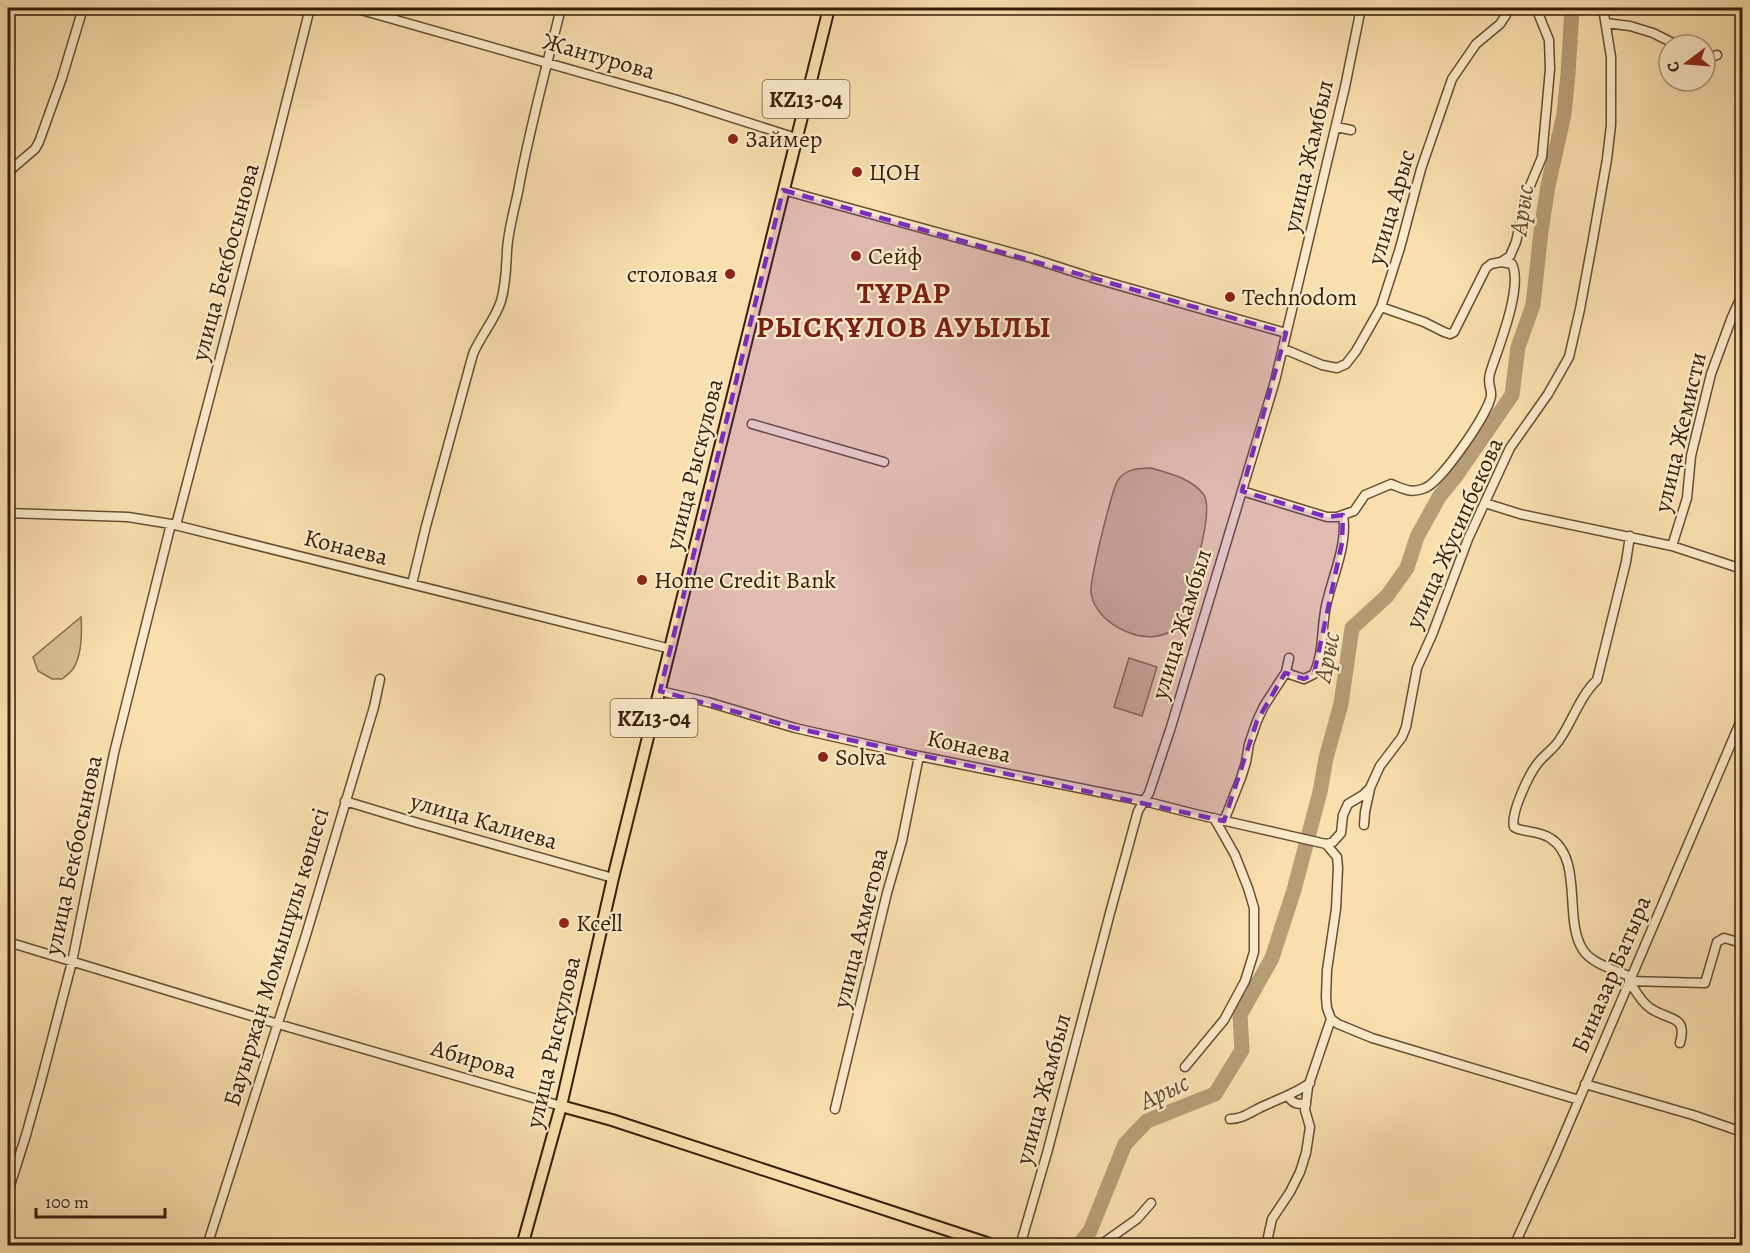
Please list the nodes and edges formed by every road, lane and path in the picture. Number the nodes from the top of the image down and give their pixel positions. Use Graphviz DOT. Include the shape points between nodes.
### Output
graph roads {
  1 [pos="83,8"];
  2 [pos="310,8"];
  3 [pos="354,8"];
  4 [pos="561,8"];
  5 [pos="829,8"];
  6 [pos="1361,8"];
  7 [pos="1507,8"];
  8 [pos="1536,8"];
  9 [pos="1603,8"];
  10 [pos="1606,23"];
  11 [pos="1657,35"];
  12 [pos="548,62"];
  13 [pos="1336,127"];
  14 [pos="1351,130"];
  15 [pos="796,138"];
  16 [pos="8,172"];
  17 [pos="783,190"];
  18 [pos="1511,260"];
  19 [pos="1743,295"];
  20 [pos="1382,307"];
  21 [pos="1286,333"];
  22 [pos="1284,349"];
  23 [pos="752,424"];
  24 [pos="884,462"];
  25 [pos="1242,491"];
  26 [pos="1485,503"];
  27 [pos="8,513"];
  28 [pos="1343,515"];
  29 [pos="174,524"];
  30 [pos="1630,536"];
  31 [pos="1672,546"];
  32 [pos="1743,569"];
  33 [pos="412,584"];
  34 [pos="671,649"];
  35 [pos="1289,658"];
  36 [pos="1286,672"];
  37 [pos="380,679"];
  38 [pos="660,691"];
  39 [pos="1743,718"];
  40 [pos="920,756"];
  41 [pos="1370,788"];
  42 [pos="345,801"];
  43 [pos="1144,801"];
  44 [pos="1214,819"];
  45 [pos="1224,821"];
  46 [pos="1364,825"];
  47 [pos="1326,844"];
  48 [pos="614,878"];
  49 [pos="8,942"];
  50 [pos="1743,944"];
  51 [pos="72,962"];
  52 [pos="1630,979"];
  53 [pos="1332,1019"];
  54 [pos="279,1024"];
  55 [pos="1680,1044"];
  56 [pos="1185,1067"];
  57 [pos="1310,1083"];
  58 [pos="1585,1084"];
  59 [pos="1288,1096"];
  60 [pos="1579,1100"];
  61 [pos="1306,1104"];
  62 [pos="561,1106"];
  63 [pos="835,1109"];
  64 [pos="1230,1119"];
  65 [pos="1743,1132"];
  66 [pos="8,1192"];
  67 [pos="1151,1203"];
  68 [pos="207,1245"];
  69 [pos="522,1245"];
  70 [pos="996,1245"];
  71 [pos="1020,1245"];
  72 [pos="1099,1245"];
  73 [pos="1266,1245"];
  74 [pos="1514,1245"];
  1 -- 16 [label="street" via="39,142"];
  2 -- 29 [label="street, улица Бекбосынова"];
  3 -- 12 [label="street, Жантурова"];
  4 -- 12 [label="street"];
  5 -- 15 [label="main road, улица Рыскулова / KZ13-04"];
  6 -- 13 [label="street, улица Жамбыл"];
  7 -- 20 [label="street, улица Арыс" via="1500,24 1476,44 1452,79 1421,169"];
  8 -- 18 [label="street" via="1548,40 1548,106 1542,157 1527,193"];
  9 -- 10 [label="street, улица Жусипбекова"];
  10 -- 11 [label="street"];
  10 -- 26 [label="street, улица Жусипбекова" via="1611,57 1611,125 1574,338 1562,371 1510,448"];
  12 -- 15 [label="street, Жантурова"];
  12 -- 33 [label="street" via="520,181 503,294 473,354"];
  13 -- 14 [label="street"];
  13 -- 21 [label="street, улица Жамбыл"];
  15 -- 17 [label="main road, улица Рыскулова / KZ13-04"];
  17 -- 21 [label="street, one-way"];
  17 -- 34 [label="main road, улица Рыскулова / KZ13-04"];
  18 -- 20 [label="street" via="1486,268 1450,334"];
  18 -- 28 [label="street" via="1514,288 1488,381 1491,395 1483,416 1452,462 1428,487 1412,492 1391,484 1365,495 1354,511"];
  19 -- 31 [label="street, улица Жемисти" via="1711,374 1691,456 1687,498"];
  20 -- 22 [label="street, улица Арыс" via="1356,351 1346,364 1337,368"];
  21 -- 22 [label="street, улица Жамбыл"];
  22 -- 25 [label="street, улица Жамбыл"];
  23 -- 24 [label="street"];
  25 -- 28 [label="street" via="1327,517"];
  25 -- 43 [label="street, улица Жамбыл" via="1171,727"];
  26 -- 30 [label="street"];
  26 -- 41 [label="street, улица Жусипбекова" via="1417,668 1402,737 1380,766"];
  27 -- 29 [label="street, Конаева" via="129,517"];
  28 -- 36 [label="street" via="1342,543 1314,674 1304,679"];
  29 -- 33 [label="street, Конаева"];
  29 -- 51 [label="street, улица Бекбосынова" via="114,753"];
  30 -- 31 [label="street"];
  30 -- 52 [label="street, улица Жемисти" via="1597,680 1551,752 1537,764 1513,823 1518,830 1550,838 1564,854 1572,888 1574,925 1583,951"];
  31 -- 32 [label="street"];
  33 -- 34 [label="street, Конаева"];
  34 -- 38 [label="main road, улица Рыскулова / KZ13-04"];
  35 -- 36 [label="street"];
  36 -- 45 [label="street" via="1257,722"];
  37 -- 42 [label="street, Бауыржан Момышұлы көшесі"];
  38 -- 40 [label="street, Конаева" via="795,728"];
  38 -- 48 [label="main road, улица Рыскулова / KZ13-04"];
  39 -- 52 [label="street, Биназар Батыра"];
  40 -- 43 [label="street, Конаева"];
  40 -- 63 [label="street, улица Ахметова"];
  41 -- 46 [label="street"];
  41 -- 47 [label="street, улица Жусипбекова" via="1348,804 1341,833"];
  42 -- 48 [label="street, улица Калиева"];
  42 -- 54 [label="street, Бауыржан Момышұлы көшесі"];
  43 -- 44 [label="street, Конаева"];
  43 -- 71 [label="street, улица Жамбыл" via="1138,811"];
  44 -- 45 [label="street, Конаева"];
  44 -- 56 [label="street" via="1248,888 1254,908 1254,952 1245,981 1224,1020"];
  45 -- 47 [label="street, Конаева"];
  47 -- 53 [label="street" via="1337,857 1338,868 1327,970 1327,1008"];
  48 -- 62 [label="main road, улица Рыскулова / KZ13-04"];
  49 -- 51 [label="street, Абирова"];
  50 -- 52 [label="street" via="1724,938 1717,942 1705,983"];
  51 -- 54 [label="street, Абирова"];
  51 -- 66 [label="street, улица Бекбосынова"];
  52 -- 55 [label="street" via="1648,1007 1680,1023"];
  52 -- 58 [label="street, Биназар Батыра"];
  53 -- 57 [label="street"];
  53 -- 60 [label="street" via="1372,1038"];
  54 -- 62 [label="street, Абирова"];
  54 -- 68 [label="street, Бауыржан Момышұлы көшесі"];
  57 -- 59 [label="street"];
  57 -- 61 [label="street"];
  58 -- 60 [label="street, Биназар Батыра"];
  58 -- 65 [label="street"];
  59 -- 61 [label="street" via="1292,1102"];
  59 -- 64 [label="street"];
  60 -- 74 [label="street, Биназар Батыра"];
  61 -- 73 [label="street" via="1310,1127 1306,1153 1290,1192 1272,1219"];
  62 -- 69 [label="main road, улица Рыскулова / KZ13-04"];
  62 -- 70 [label="main road, Абирова"];
  67 -- 72 [label="street" via="1137,1219"];
}
